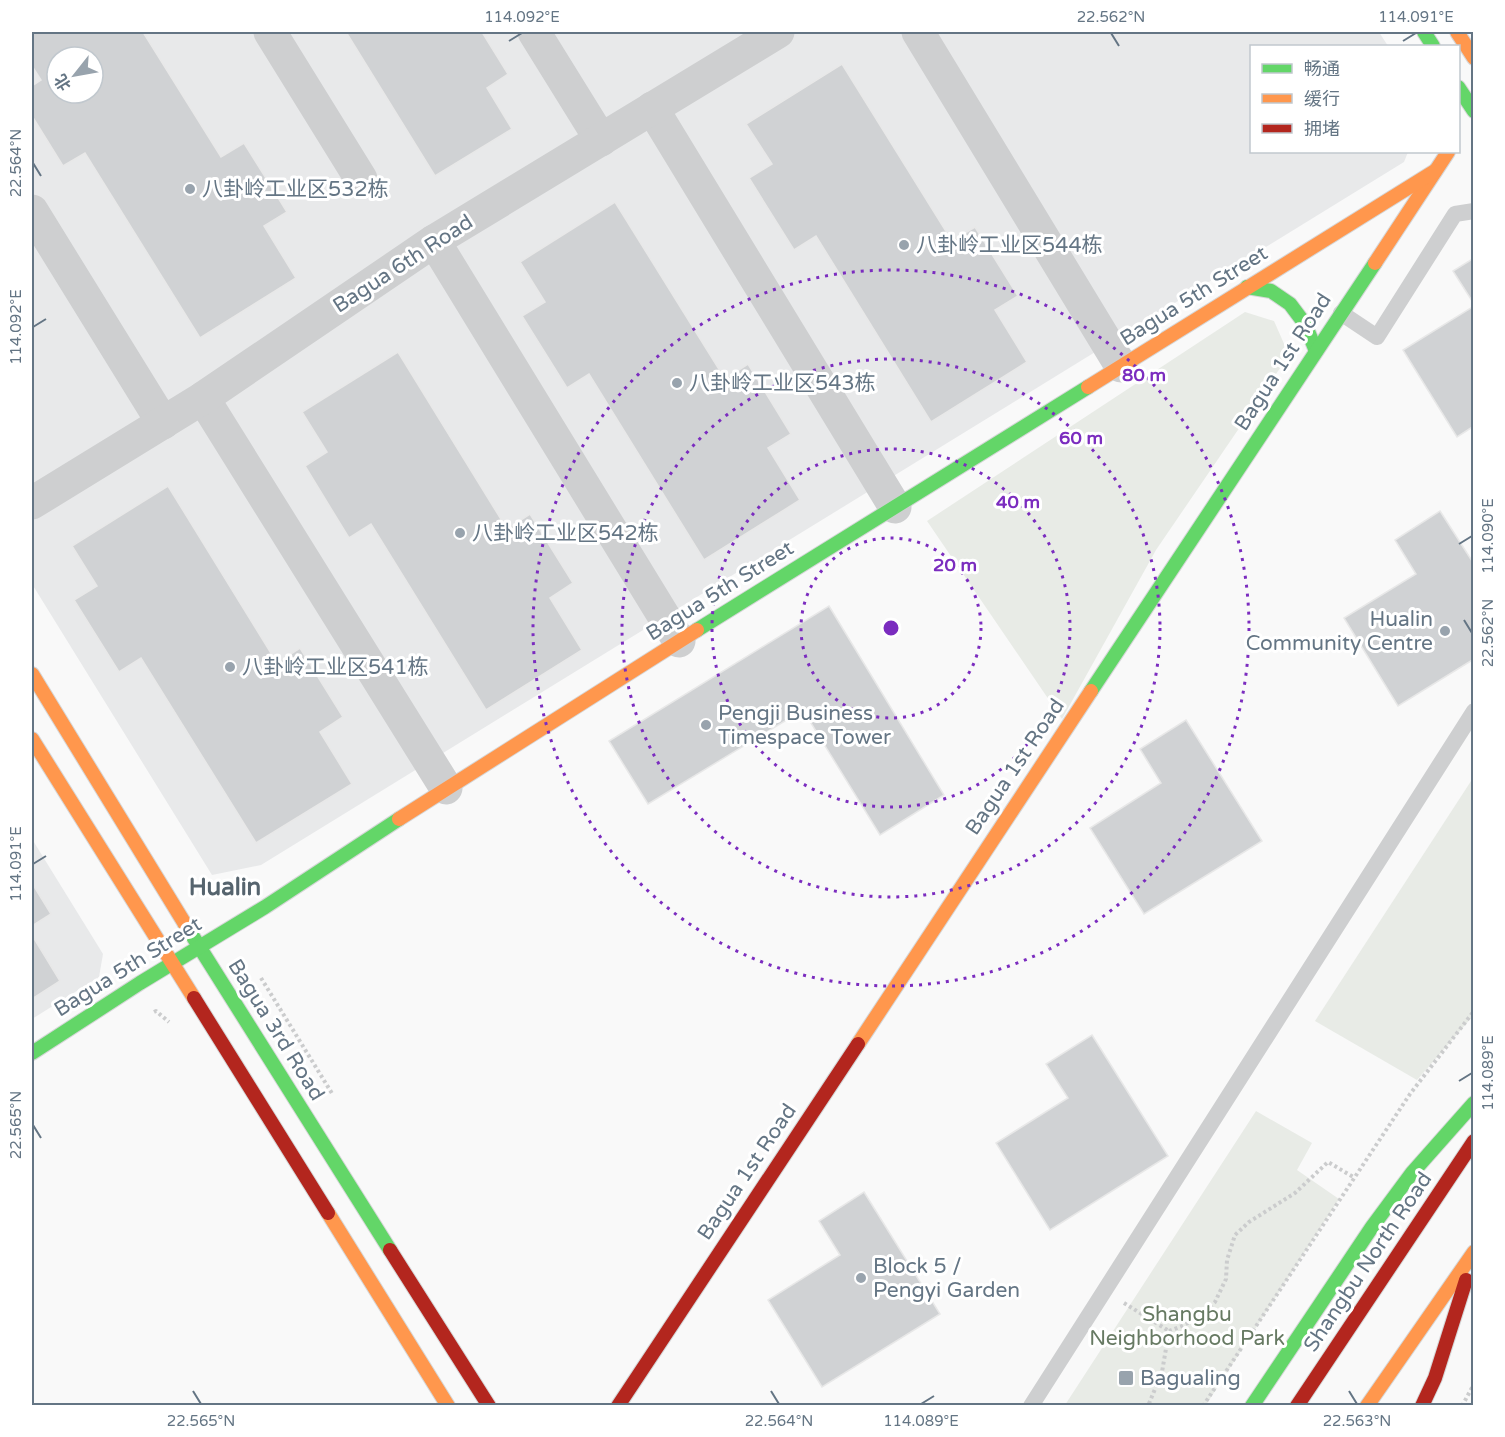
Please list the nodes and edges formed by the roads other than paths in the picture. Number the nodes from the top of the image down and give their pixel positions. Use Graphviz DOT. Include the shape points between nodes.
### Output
graph roads {
  1 [pos="270,32"];
  2 [pos="534,32"];
  3 [pos="777,32"];
  4 [pos="918,32"];
  5 [pos="1424,32"];
  6 [pos="1457,32"];
  7 [pos="1433,45"];
  8 [pos="1473,58"];
  9 [pos="1460,91"];
  10 [pos="652,108"];
  11 [pos="1472,114"];
  12 [pos="601,140"];
  13 [pos="1447,153"];
  14 [pos="1435,171"];
  15 [pos="361,179"];
  16 [pos="1473,211"];
  17 [pos="32,212"];
  18 [pos="434,242"];
  19 [pos="1247,287"];
  20 [pos="1341,313"];
  21 [pos="1316,351"];
  22 [pos="1121,366"];
  23 [pos="203,398"];
  24 [pos="163,423"];
  25 [pos="32,503"];
  26 [pos="895,507"];
  27 [pos="679,641"];
  28 [pos="32,674"];
  29 [pos="1473,711"];
  30 [pos="32,739"];
  31 [pos="446,788"];
  32 [pos="199,947"];
  33 [pos="171,964"];
  34 [pos="32,1053"];
  35 [pos="1473,1103"];
  36 [pos="1473,1141"];
  37 [pos="1473,1254"];
  38 [pos="448,1406"];
  39 [pos="489,1406"];
  40 [pos="618,1406"];
  41 [pos="1031,1406"];
  42 [pos="1252,1406"];
  43 [pos="1297,1406"];
  44 [pos="1367,1406"];
  45 [pos="1422,1406"];
  1 -- 15 [label="street"];
  2 -- 12 [label="street"];
  3 -- 10 [label="street, Bagua 6th Road"];
  4 -- 22 [label="street"];
  5 -- 7 [label="street"];
  6 -- 8 [label="street"];
  9 -- 11 [label="street"];
  10 -- 12 [label="street, Bagua 6th Road"];
  10 -- 26 [label="street"];
  12 -- 18 [label="street, Bagua 6th Road"];
  13 -- 14 [label="street, Bagua 1st Road"];
  14 -- 19 [label="street, Bagua 5th Street"];
  14 -- 20 [label="street, Bagua 1st Road"];
  16 -- 20 [label="lane" via="1455,214 1377,337"];
  17 -- 24 [label="street"];
  18 -- 23 [label="street, Bagua 6th Road"];
  18 -- 27 [label="street"];
  19 -- 21 [label="street" via="1271,291 1290,304 1305,324"];
  19 -- 22 [label="street, Bagua 5th Street"];
  20 -- 21 [label="street, Bagua 1st Road"];
  21 -- 40 [label="street, Bagua 1st Road"];
  22 -- 26 [label="street, Bagua 5th Street"];
  23 -- 24 [label="street, Bagua 6th Road"];
  23 -- 31 [label="street"];
  24 -- 25 [label="street, Bagua 6th Road"];
  26 -- 27 [label="street, Bagua 5th Street"];
  27 -- 31 [label="street, Bagua 5th Street"];
  28 -- 32 [label="street, Bagua 3rd Road"];
  29 -- 41 [label="lane"];
  30 -- 33 [label="street"];
  31 -- 32 [label="street, Bagua 5th Street"];
  32 -- 33 [label="street, Bagua 5th Street"];
  32 -- 39 [label="street, Bagua 3rd Road"];
  33 -- 34 [label="street, Bagua 5th Street"];
  33 -- 38 [label="street"];
  35 -- 42 [label="street" via="1412,1173 1372,1227"];
  36 -- 43 [label="street, Shangbu North Road"];
  37 -- 44 [label="street"];
  37 -- 45 [label="street" via="1435,1378"];
}
